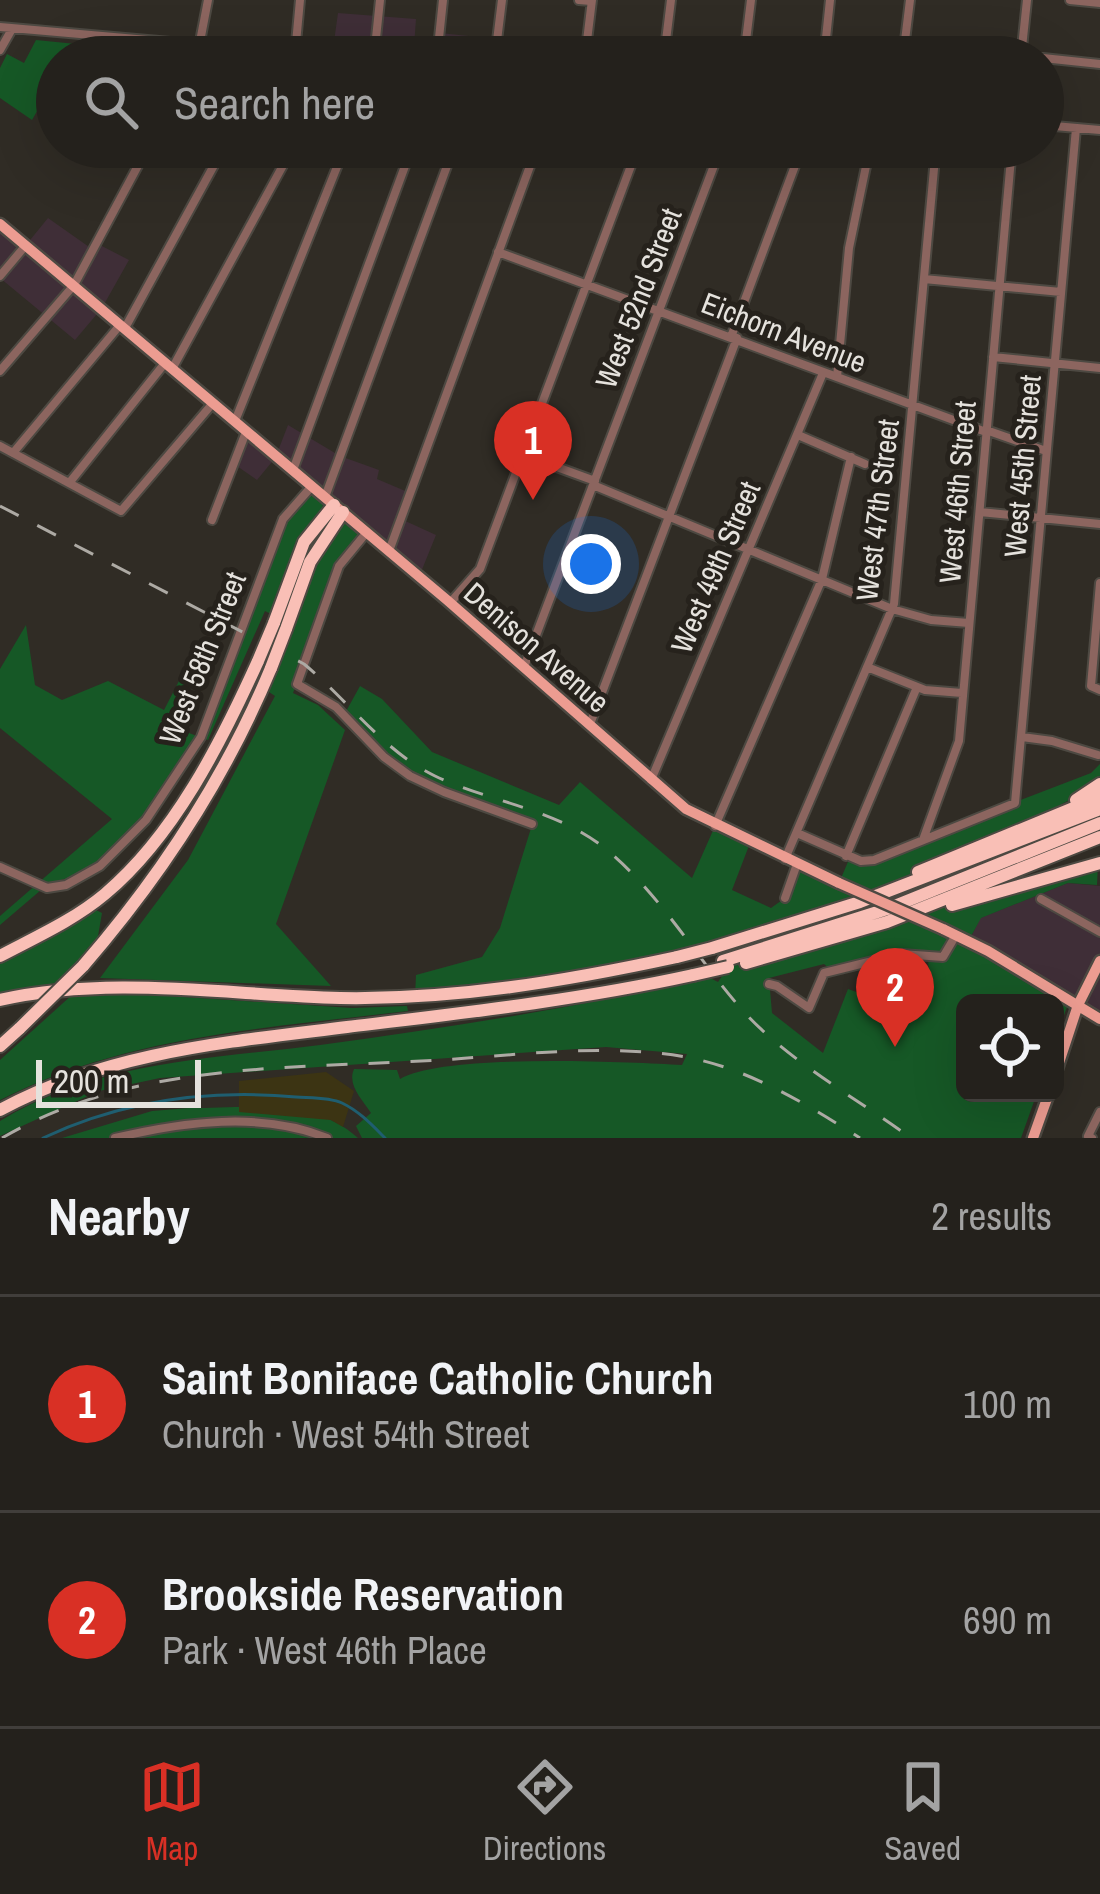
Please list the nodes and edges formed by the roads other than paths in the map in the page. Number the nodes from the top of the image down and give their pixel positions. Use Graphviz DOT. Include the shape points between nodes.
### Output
graph roads {
  1 [pos="208,0"];
  2 [pos="300,0"];
  3 [pos="380,0"];
  4 [pos="443,0"];
  5 [pos="502,0"];
  6 [pos="579,0"];
  7 [pos="670,0"];
  8 [pos="751,0"];
  9 [pos="830,0"];
  10 [pos="910,0"];
  11 [pos="1027,0"];
  12 [pos="1070,0"];
  13 [pos="592,1"];
  14 [pos="1100,3"];
  15 [pos="0,27"];
  16 [pos="12,29"];
  17 [pos="90,36"];
  18 [pos="203,36"];
  19 [pos="297,36"];
  20 [pos="376,36"];
  21 [pos="439,36"];
  22 [pos="498,36"];
  23 [pos="588,36"];
  24 [pos="666,36"];
  25 [pos="747,36"];
  26 [pos="826,36"];
  27 [pos="906,36"];
  28 [pos="1024,36"];
  29 [pos="0,50"];
  30 [pos="1064,60"];
  31 [pos="1100,64"];
  32 [pos="1064,127"];
  33 [pos="1076,128"];
  34 [pos="1100,130"];
  35 [pos="137,168"];
  36 [pos="212,168"];
  37 [pos="281,168"];
  38 [pos="337,168"];
  39 [pos="404,168"];
  40 [pos="447,168"];
  41 [pos="529,168"];
  42 [pos="630,168"];
  43 [pos="713,168"];
  44 [pos="795,168"];
  45 [pos="865,168"];
  46 [pos="935,168"];
  47 [pos="1010,168"];
  48 [pos="0,224"];
  49 [pos="26,245"];
  50 [pos="498,251"];
  51 [pos="0,276"];
  52 [pos="924,279"];
  53 [pos="74,284"];
  54 [pos="588,284"];
  55 [pos="1000,287"];
  56 [pos="1061,292"];
  57 [pos="659,310"];
  58 [pos="123,326"];
  59 [pos="734,338"];
  60 [pos="993,357"];
  61 [pos="1055,363"];
  62 [pos="169,366"];
  63 [pos="1100,368"];
  64 [pos="0,371"];
  65 [pos="824,373"];
  66 [pos="837,377"];
  67 [pos="213,403"];
  68 [pos="913,405"];
  69 [pos="235,421"];
  70 [pos="247,431"];
  71 [pos="986,431"];
  72 [pos="798,435"];
  73 [pos="0,446"];
  74 [pos="1046,452"];
  75 [pos="13,453"];
  76 [pos="524,454"];
  77 [pos="851,458"];
  78 [pos="865,464"];
  79 [pos="293,470"];
  80 [pos="70,482"];
  81 [pos="594,483"];
  82 [pos="311,486"];
  83 [pos="334,505"];
  84 [pos="980,512"];
  85 [pos="671,514"];
  86 [pos="1041,518"];
  87 [pos="212,520"];
  88 [pos="1100,524"];
  89 [pos="367,532"];
  90 [pos="749,548"];
  91 [pos="389,551"];
  92 [pos="822,579"];
  93 [pos="1100,583"];
  94 [pos="450,602"];
  95 [pos="1099,606"];
  96 [pos="892,609"];
  97 [pos="969,623"];
  98 [pos="265,665"];
  99 [pos="524,667"];
  100 [pos="867,667"];
  101 [pos="917,687"];
  102 [pos="1096,688"];
  103 [pos="962,693"];
  104 [pos="590,724"];
  105 [pos="1022,737"];
  106 [pos="1098,755"];
  107 [pos="651,781"];
  108 [pos="1100,784"];
  109 [pos="1100,796"];
  110 [pos="1100,809"];
  111 [pos="532,824"];
  112 [pos="1100,824"];
  113 [pos="715,826"];
  114 [pos="797,833"];
  115 [pos="924,837"];
  116 [pos="1100,837"];
  117 [pos="993,840"];
  118 [pos="846,856"];
  119 [pos="791,862"];
  120 [pos="1100,863"];
  121 [pos="0,867"];
  122 [pos="785,898"];
  123 [pos="1041,899"];
  124 [pos="887,922"];
  125 [pos="773,931"];
  126 [pos="1100,932"];
  127 [pos="956,935"];
  128 [pos="901,954"];
  129 [pos="0,956"];
  130 [pos="1100,961"];
  131 [pos="725,964"];
  132 [pos="769,984"];
  133 [pos="0,1000"];
  134 [pos="883,1001"];
  135 [pos="1078,1005"];
  136 [pos="1100,1019"];
  137 [pos="0,1046"];
  138 [pos="1064,1048"];
  139 [pos="1046,1102"];
  140 [pos="0,1110"];
  141 [pos="1100,1112"];
  142 [pos="1090,1137"];
  143 [pos="115,1138"];
  144 [pos="327,1138"];
  145 [pos="1034,1138"];
  1 -- 18 [label="street"];
  2 -- 19 [label="street"];
  3 -- 20 [label="street"];
  4 -- 21 [label="street"];
  5 -- 22 [label="street"];
  6 -- 13 [label="street"];
  7 -- 24 [label="street"];
  8 -- 25 [label="street"];
  9 -- 26 [label="street"];
  10 -- 27 [label="street"];
  11 -- 28 [label="street"];
  12 -- 14 [label="street"];
  13 -- 23 [label="street"];
  15 -- 16 [label="street"];
  16 -- 17 [label="street"];
  16 -- 29 [label="street"];
  30 -- 31 [label="street"];
  32 -- 33 [label="street"];
  33 -- 34 [label="street"];
  33 -- 56 [label="street, West 45th Street"];
  35 -- 53 [label="street"];
  36 -- 58 [label="street"];
  37 -- 62 [label="street"];
  38 -- 69 [label="street"];
  39 -- 79 [label="street"];
  40 -- 83 [label="street"];
  41 -- 50 [label="street"];
  42 -- 54 [label="street"];
  43 -- 57 [label="street, West 52nd Street"];
  44 -- 59 [label="street"];
  45 -- 66 [label="street"];
  46 -- 52 [label="street, West 47th Street"];
  47 -- 55 [label="street, West 46th Street"];
  48 -- 49 [label="main road, Denison Avenue"];
  49 -- 51 [label="street"];
  49 -- 53 [label="main road, Denison Avenue"];
  50 -- 54 [label="street, Eichorn Avenue"];
  50 -- 91 [label="street"];
  52 -- 55 [label="street"];
  52 -- 68 [label="street, West 47th Street"];
  53 -- 58 [label="main road, Denison Avenue"];
  53 -- 64 [label="street"];
  54 -- 57 [label="street, Eichorn Avenue"];
  54 -- 76 [label="street"];
  55 -- 56 [label="street"];
  55 -- 60 [label="street, West 46th Street"];
  56 -- 61 [label="street, West 45th Street"];
  57 -- 59 [label="street, Eichorn Avenue"];
  57 -- 81 [label="street, West 52nd Street"];
  58 -- 62 [label="main road, Denison Avenue"];
  58 -- 75 [label="street"];
  59 -- 65 [label="street, Eichorn Avenue"];
  59 -- 85 [label="street"];
  60 -- 61 [label="street"];
  60 -- 71 [label="street, West 46th Street"];
  61 -- 63 [label="street"];
  61 -- 74 [label="street, West 45th Street"];
  62 -- 67 [label="main road, Denison Avenue"];
  62 -- 80 [label="street"];
  65 -- 66 [label="street, Eichorn Avenue"];
  65 -- 72 [label="street, West 49th Street"];
  66 -- 68 [label="street, Eichorn Avenue"];
  67 -- 69 [label="main road, Denison Avenue"];
  67 -- 80 [label="street" via="121,511"];
  68 -- 71 [label="street, Eichorn Avenue"];
  68 -- 96 [label="street, West 47th Street"];
  69 -- 70 [label="main road, Denison Avenue"];
  70 -- 79 [label="main road, Denison Avenue"];
  70 -- 87 [label="street"];
  71 -- 74 [label="street, Eichorn Avenue"];
  71 -- 84 [label="street, West 46th Street"];
  72 -- 77 [label="street"];
  72 -- 90 [label="street, West 49th Street"];
  73 -- 75 [label="street"];
  74 -- 86 [label="street, West 45th Street"];
  75 -- 80 [label="street"];
  76 -- 81 [label="street"];
  76 -- 94 [label="street" via="480,569"];
  77 -- 78 [label="street"];
  77 -- 92 [label="street"];
  79 -- 82 [label="main road, Denison Avenue"];
  81 -- 85 [label="street"];
  81 -- 99 [label="street, West 52nd Street"];
  82 -- 83 [label="main road, Denison Avenue"];
  82 -- 121 [label="street, West 58th Street" via="283,519 201,736 146,820 100,866 67,885 47,888"];
  83 -- 89 [label="main road, Denison Avenue"];
  83 -- 98 [label="highway, bridge"];
  84 -- 86 [label="street"];
  84 -- 97 [label="street, West 46th Street"];
  85 -- 90 [label="street"];
  85 -- 104 [label="street"];
  86 -- 88 [label="street"];
  86 -- 105 [label="street, West 45th Street"];
  89 -- 91 [label="main road, Denison Avenue"];
  89 -- 111 [label="street" via="339,566 297,684 336,706 410,776"];
  90 -- 92 [label="street"];
  90 -- 107 [label="street, West 49th Street"];
  91 -- 94 [label="main road, Denison Avenue"];
  92 -- 96 [label="street"];
  92 -- 113 [label="street"];
  93 -- 95 [label="street"];
  94 -- 99 [label="main road, Denison Avenue"];
  95 -- 102 [label="street"];
  96 -- 97 [label="street"];
  96 -- 100 [label="street, West 47th Street"];
  97 -- 103 [label="street, West 46th Street"];
  98 -- 129 [label="highway" via="133,866 78,914"];
  98 -- 137 [label="highway, bridge" via="228,761 183,837 83,966"];
  99 -- 104 [label="main road, Denison Avenue"];
  100 -- 101 [label="street"];
  100 -- 114 [label="street, West 47th Street"];
  101 -- 103 [label="street"];
  101 -- 118 [label="street"];
  103 -- 115 [label="street, West 46th Street" via="958,741"];
  104 -- 107 [label="main road, Denison Avenue"];
  105 -- 106 [label="street"];
  105 -- 115 [label="street, West 45th Street" via="1011,807"];
  107 -- 113 [label="main road, Denison Avenue"];
  108 -- 117 [label="highway"];
  109 -- 117 [label="highway"];
  110 -- 125 [label="highway"];
  112 -- 131 [label="highway"];
  113 -- 119 [label="main road, Denison Avenue"];
  114 -- 118 [label="street"];
  114 -- 119 [label="street, West 47th Street"];
  115 -- 118 [label="street" via="874,860"];
  116 -- 124 [label="highway"];
  117 -- 125 [label="highway"];
  119 -- 122 [label="street, West 47th Street"];
  119 -- 127 [label="main road, Denison Avenue, bridge"];
  120 -- 124 [label="highway"];
  123 -- 126 [label="street"];
  124 -- 131 [label="highway"];
  125 -- 133 [label="highway, bridge" via="677,957 428,996 115,987"];
  127 -- 128 [label="street" via="943,957"];
  127 -- 135 [label="main road, Denison Avenue"];
  128 -- 132 [label="street" via="824,973 808,1008"];
  128 -- 134 [label="street"];
  130 -- 135 [label="main road"];
  131 -- 140 [label="highway, bridge" via="584,997 150,1055"];
  135 -- 136 [label="main road, Denison Avenue"];
  135 -- 138 [label="main road"];
  139 -- 145 [label="main road"];
  141 -- 142 [label="street"];
  143 -- 144 [label="street" via="233,1122"];
}
